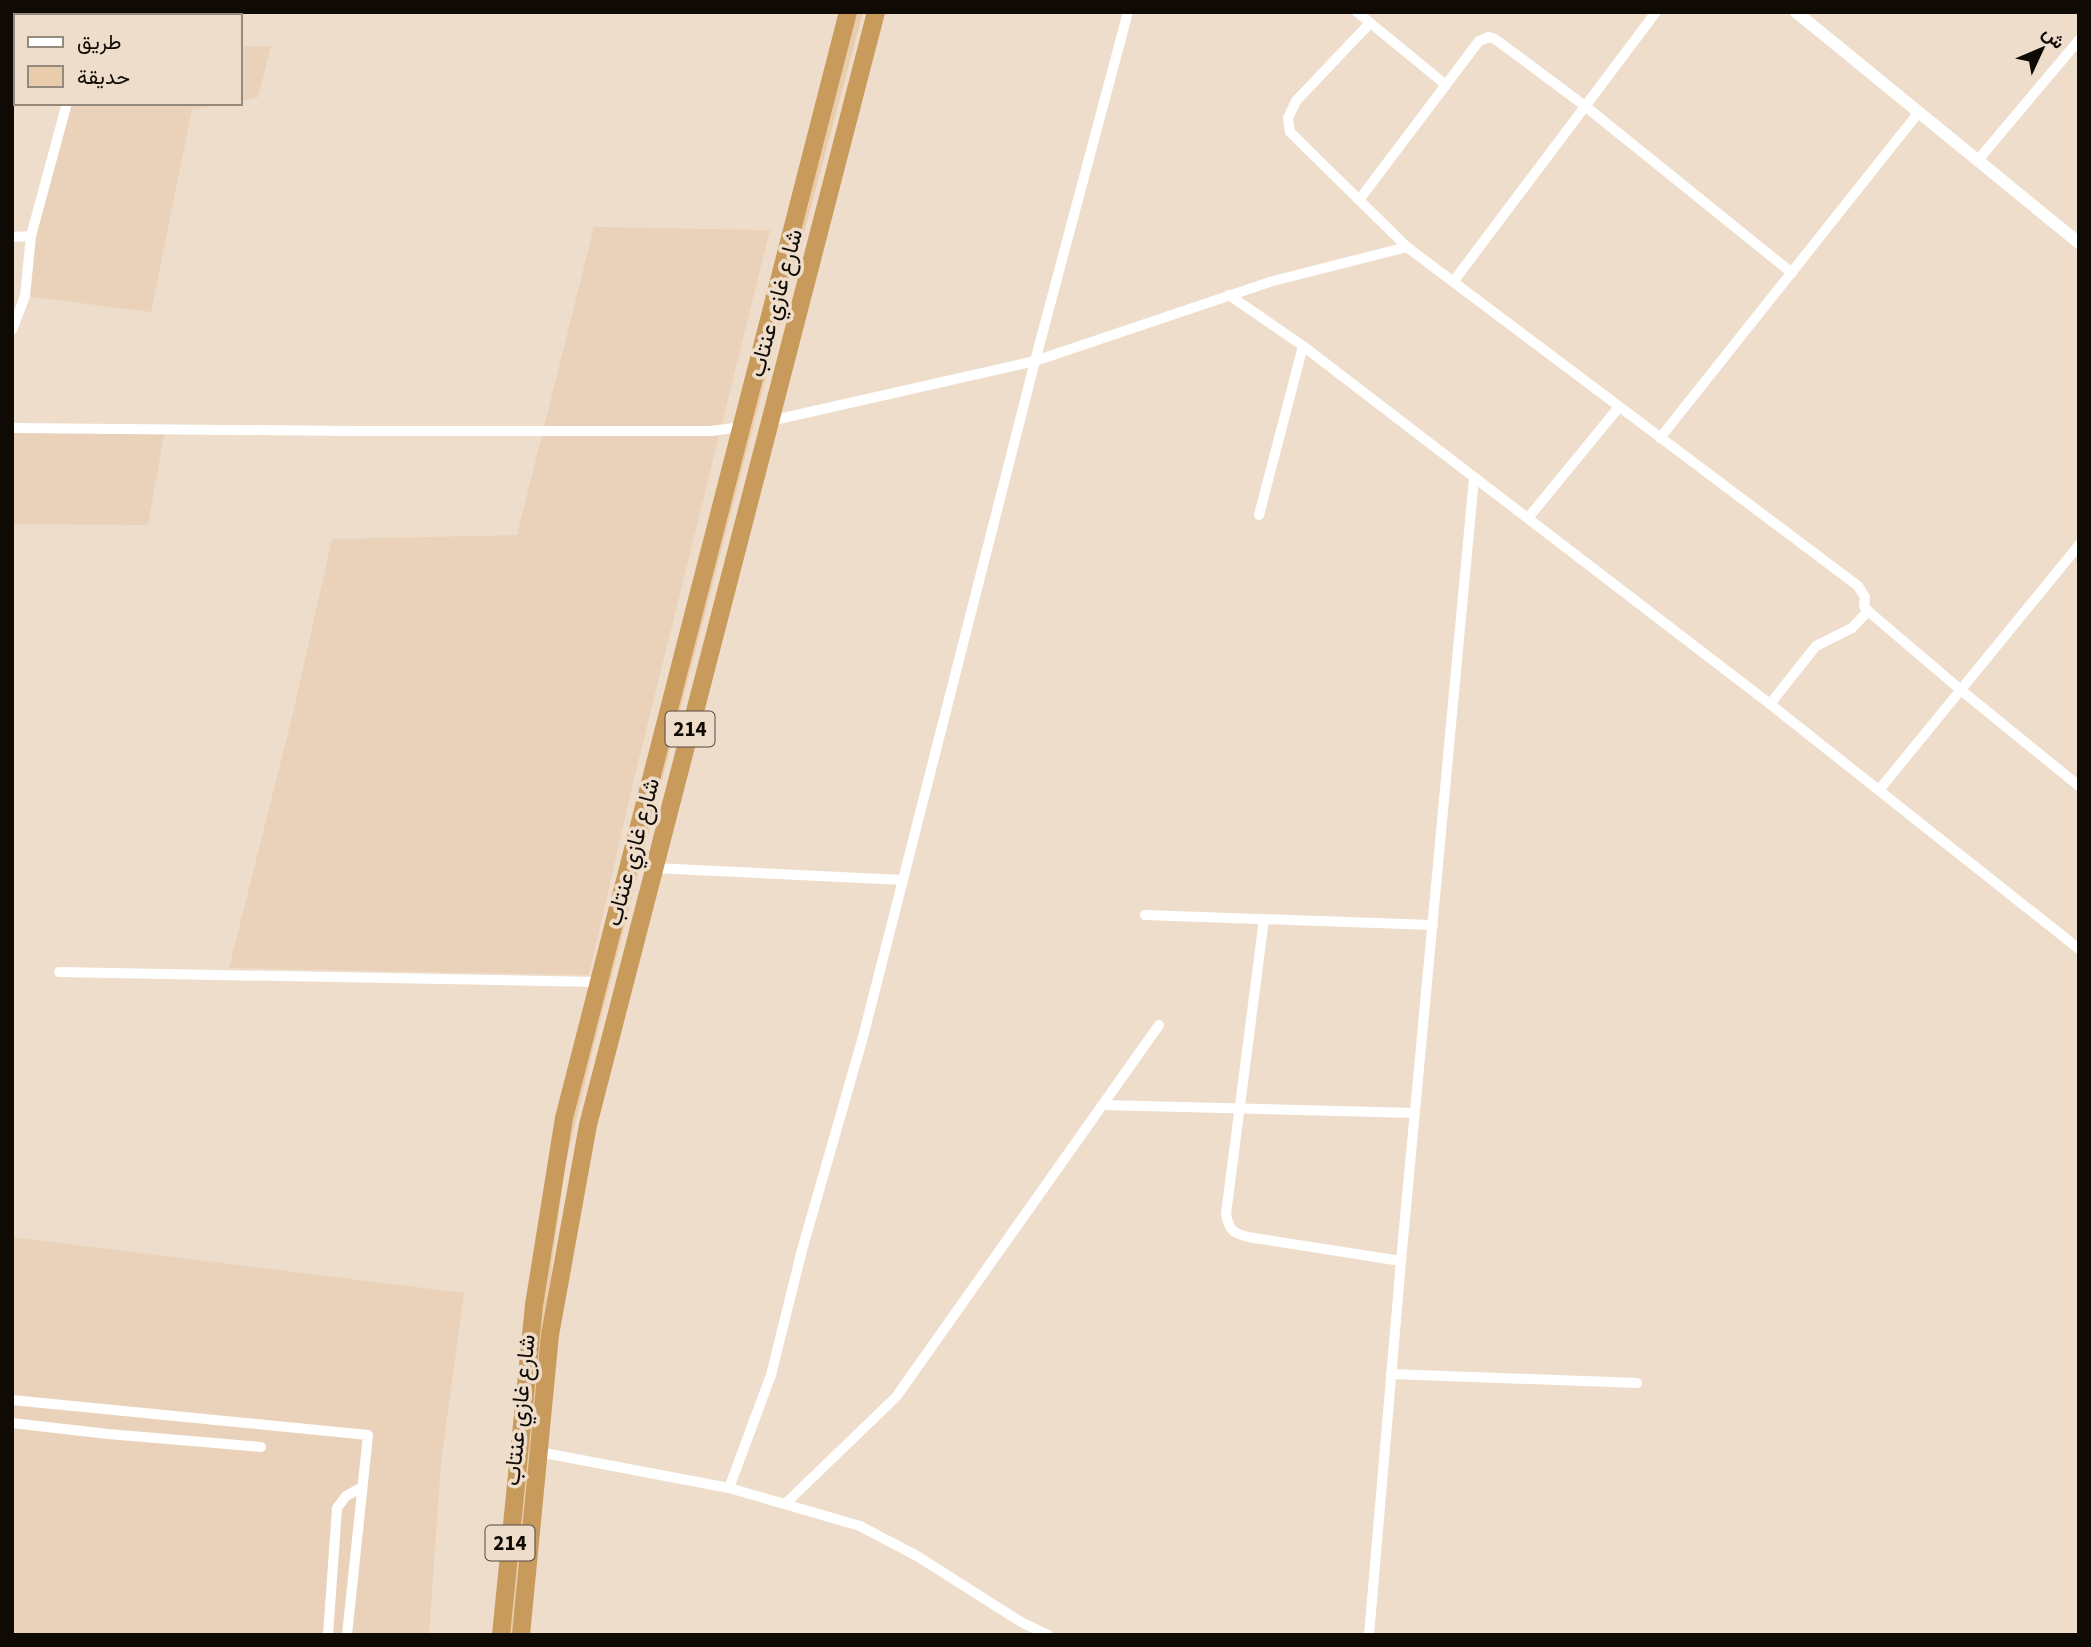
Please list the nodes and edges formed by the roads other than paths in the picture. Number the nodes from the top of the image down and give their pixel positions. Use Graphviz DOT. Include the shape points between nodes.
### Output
graph roads {
  1 [pos="848,12"];
  2 [pos="876,12"];
  3 [pos="1128,12"];
  4 [pos="1357,12"];
  5 [pos="1656,12"];
  6 [pos="1796,12"];
  7 [pos="1370,23"];
  8 [pos="2079,40"];
  9 [pos="1446,85"];
  10 [pos="66,105"];
  11 [pos="1585,106"];
  12 [pos="1919,112"];
  13 [pos="1978,160"];
  14 [pos="1359,200"];
  15 [pos="31,236"];
  16 [pos="12,237"];
  17 [pos="2079,243"];
  18 [pos="1407,247"];
  19 [pos="1792,273"];
  20 [pos="1454,282"];
  21 [pos="1229,295"];
  22 [pos="12,330"];
  23 [pos="1303,346"];
  24 [pos="1035,361"];
  25 [pos="1619,407"];
  26 [pos="770,421"];
  27 [pos="741,427"];
  28 [pos="12,428"];
  29 [pos="1660,438"];
  30 [pos="1474,478"];
  31 [pos="1259,515"];
  32 [pos="1528,518"];
  33 [pos="2079,545"];
  34 [pos="1868,611"];
  35 [pos="1962,691"];
  36 [pos="1770,704"];
  37 [pos="2079,786"];
  38 [pos="1879,790"];
  39 [pos="653,868"];
  40 [pos="903,880"];
  41 [pos="1145,915"];
  42 [pos="1264,919"];
  43 [pos="1433,925"];
  44 [pos="2079,949"];
  45 [pos="59,972"];
  46 [pos="598,982"];
  47 [pos="1159,1025"];
  48 [pos="1103,1105"];
  49 [pos="1240,1108"];
  50 [pos="1415,1113"];
  51 [pos="1401,1261"];
  52 [pos="1391,1374"];
  53 [pos="1637,1383"];
  54 [pos="12,1400"];
  55 [pos="12,1423"];
  56 [pos="261,1447"];
  57 [pos="539,1452"];
  58 [pos="361,1488"];
  59 [pos="729,1488"];
  60 [pos="785,1504"];
  61 [pos="328,1635"];
  62 [pos="347,1635"];
  63 [pos="501,1635"];
  64 [pos="522,1635"];
  65 [pos="1048,1635"];
  66 [pos="1369,1635"];
  1 -- 27 [label="highway, 214"];
  2 -- 26 [label="highway, شارع غازي عنتاب / 214"];
  3 -- 24 [label="street"];
  4 -- 7 [label="street"];
  5 -- 11 [label="street"];
  6 -- 12 [label="street"];
  7 -- 9 [label="street"];
  7 -- 14 [label="street" via="1296,101 1288,118 1290,132"];
  8 -- 13 [label="street"];
  9 -- 11 [label="street" via="1479,41 1489,37"];
  9 -- 14 [label="street"];
  10 -- 15 [label="street"];
  11 -- 19 [label="street"];
  11 -- 20 [label="street"];
  12 -- 13 [label="street"];
  12 -- 19 [label="street"];
  13 -- 17 [label="street"];
  14 -- 18 [label="street"];
  15 -- 16 [label="street"];
  15 -- 22 [label="street" via="24,296"];
  18 -- 20 [label="street"];
  18 -- 21 [label="street"];
  19 -- 29 [label="street"];
  20 -- 25 [label="street"];
  21 -- 23 [label="street"];
  21 -- 24 [label="street"];
  23 -- 30 [label="street"];
  23 -- 31 [label="street"];
  24 -- 26 [label="street"];
  24 -- 40 [label="street"];
  25 -- 29 [label="street"];
  25 -- 32 [label="street"];
  26 -- 39 [label="highway, شارع غازي عنتاب / 214"];
  27 -- 28 [label="street" via="633,432"];
  27 -- 46 [label="highway, 214"];
  29 -- 34 [label="street" via="1858,586"];
  30 -- 32 [label="street"];
  30 -- 43 [label="street"];
  32 -- 36 [label="street"];
  33 -- 35 [label="street"];
  34 -- 35 [label="street"];
  34 -- 36 [label="street" via="1852,628 1816,646"];
  35 -- 37 [label="street"];
  35 -- 38 [label="street"];
  36 -- 38 [label="street"];
  38 -- 44 [label="street"];
  39 -- 40 [label="street"];
  39 -- 57 [label="highway, شارع غازي عنتاب / 214" via="588,1125 550,1335"];
  40 -- 59 [label="street" via="771,1375"];
  41 -- 42 [label="street"];
  42 -- 43 [label="street"];
  42 -- 49 [label="street"];
  43 -- 50 [label="street"];
  45 -- 46 [label="street"];
  46 -- 63 [label="highway, 214" via="564,1118 534,1305"];
  47 -- 48 [label="street"];
  48 -- 49 [label="street"];
  48 -- 60 [label="street" via="896,1396"];
  49 -- 50 [label="street"];
  49 -- 51 [label="street" via="1226,1214 1228,1227 1235,1234"];
  50 -- 51 [label="street"];
  51 -- 52 [label="street"];
  52 -- 53 [label="street"];
  52 -- 66 [label="street"];
  54 -- 58 [label="street" via="368,1435"];
  55 -- 56 [label="street"];
  57 -- 59 [label="street"];
  57 -- 64 [label="highway, شارع غازي عنتاب / 214"];
  58 -- 61 [label="street" via="337,1508"];
  58 -- 62 [label="street"];
  59 -- 60 [label="street"];
  60 -- 65 [label="street" via="860,1526"];
}
